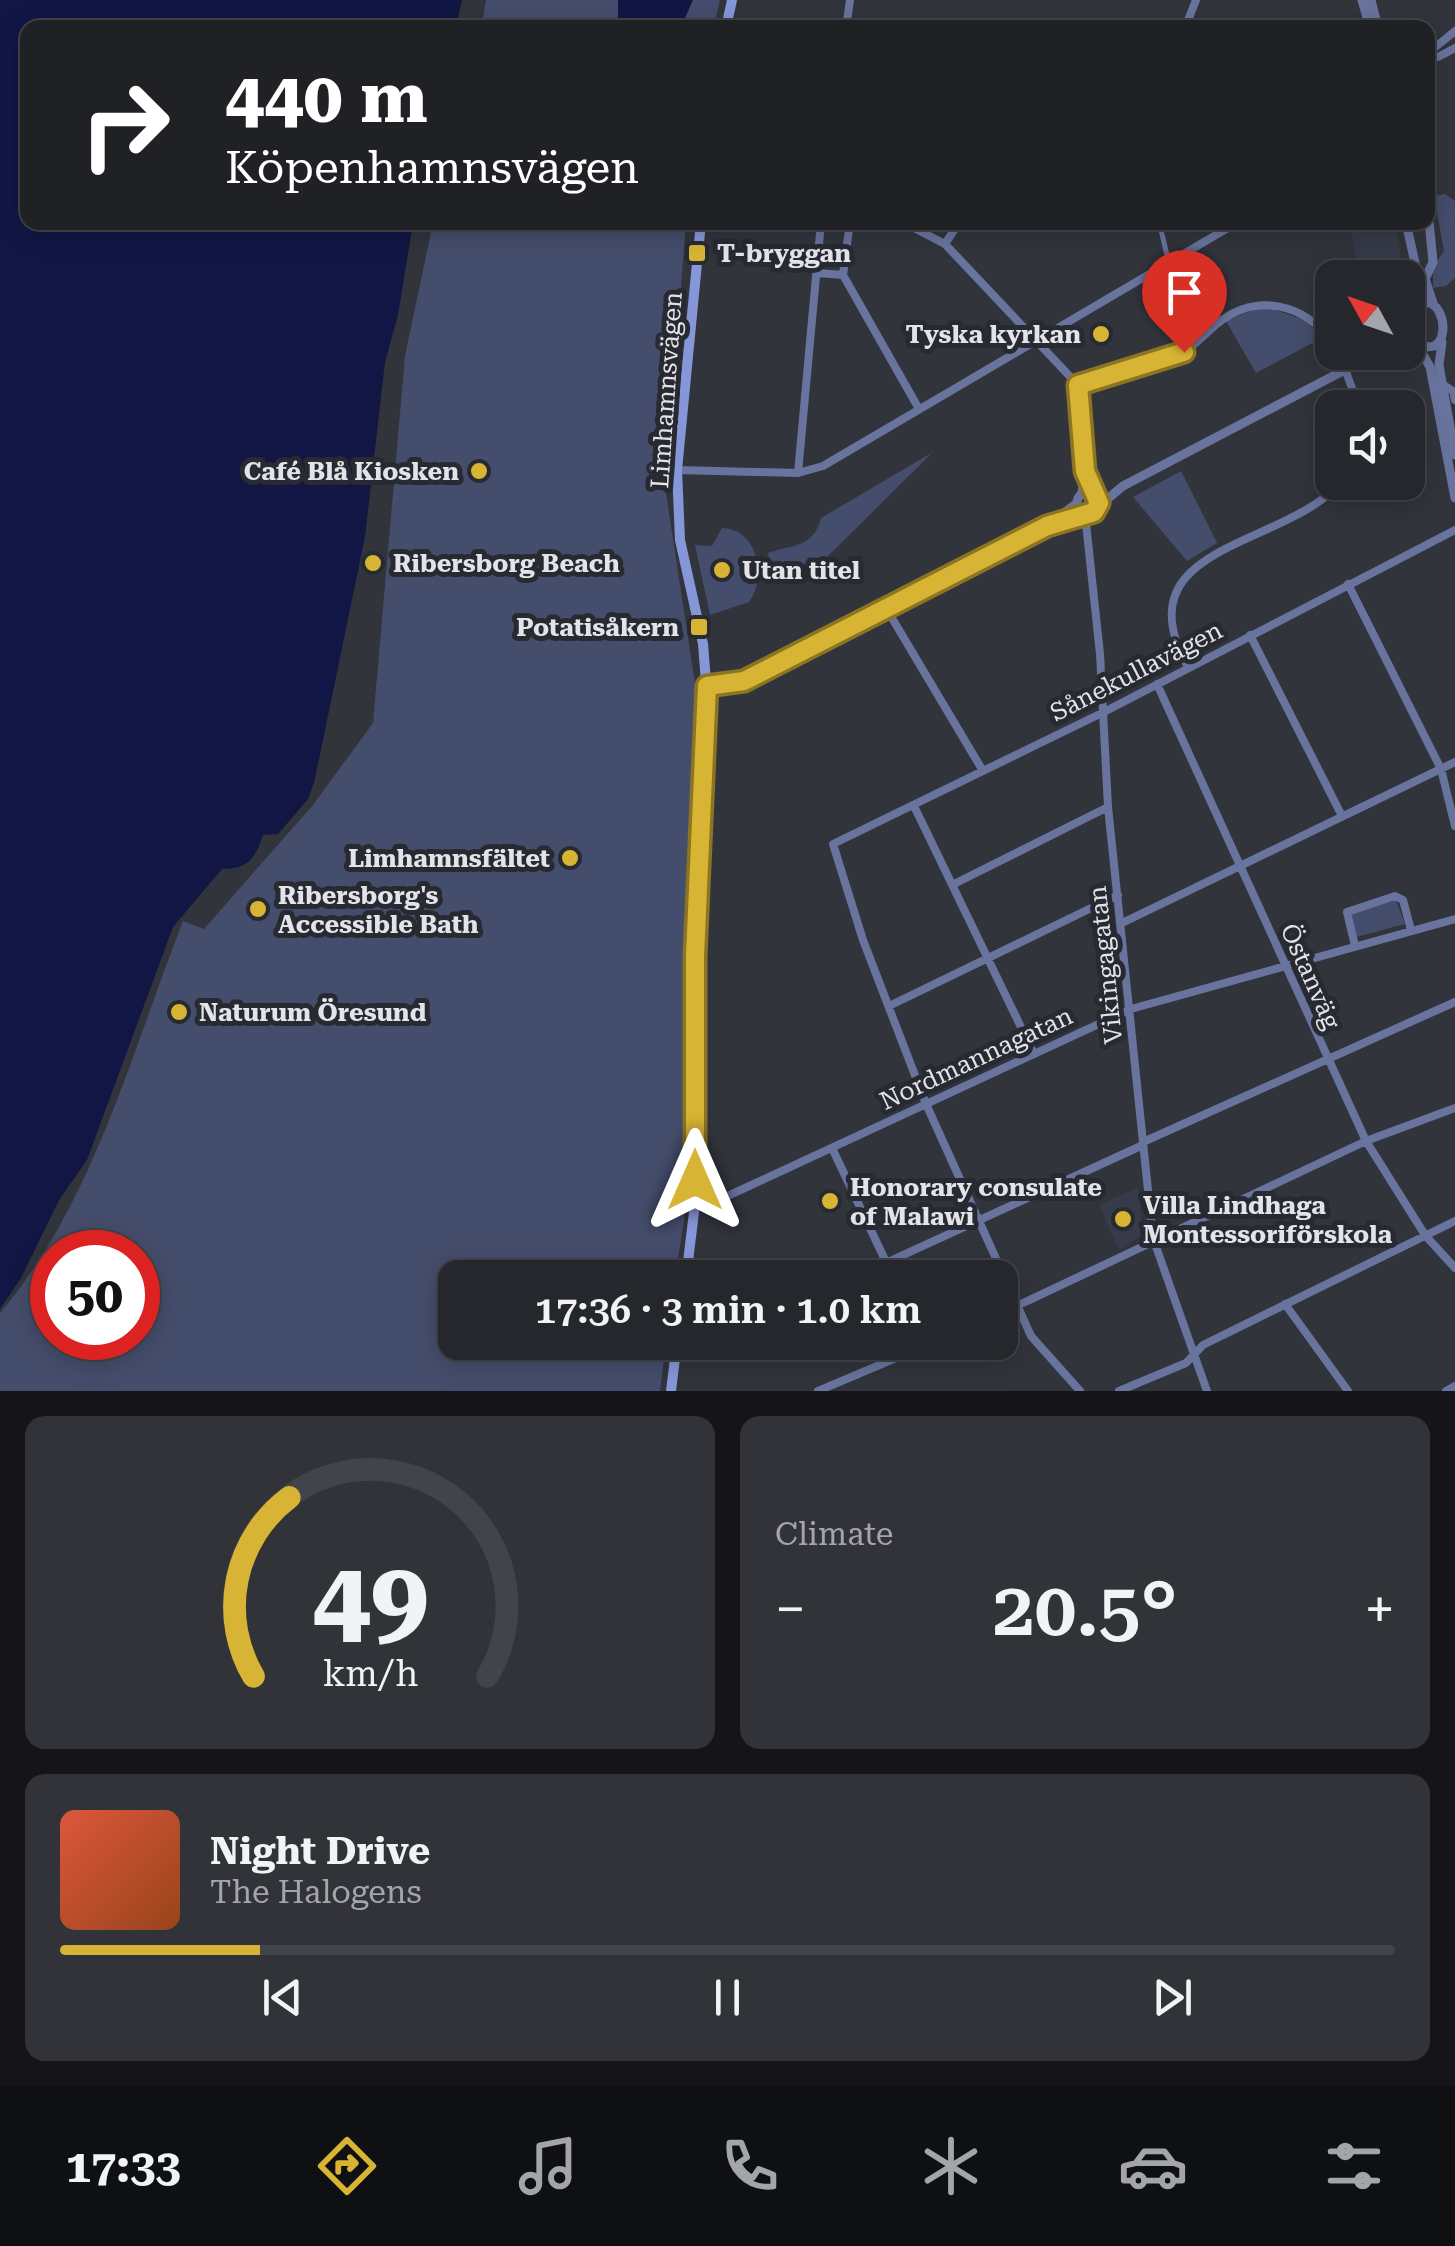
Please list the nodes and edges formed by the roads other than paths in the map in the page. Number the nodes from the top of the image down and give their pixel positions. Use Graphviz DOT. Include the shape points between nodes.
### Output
graph roads {
  1 [pos="1455,31"];
  2 [pos="1435,48"];
  3 [pos="700,230"];
  4 [pos="821,230"];
  5 [pos="849,230"];
  6 [pos="918,230"];
  7 [pos="954,230"];
  8 [pos="1160,230"];
  9 [pos="1225,230"];
  10 [pos="1408,230"];
  11 [pos="1430,230"];
  12 [pos="946,244"];
  13 [pos="1414,260"];
  14 [pos="1169,263"];
  15 [pos="818,272"];
  16 [pos="843,275"];
  17 [pos="1440,304"];
  18 [pos="1425,308"];
  19 [pos="1452,322"];
  20 [pos="1315,327"];
  21 [pos="1036,342"];
  22 [pos="1442,342"];
  23 [pos="1425,345"];
  24 [pos="1425,359"];
  25 [pos="1346,370"];
  26 [pos="1442,384"];
  27 [pos="1078,385"];
  28 [pos="1455,400"];
  29 [pos="919,409"];
  30 [pos="1455,455"];
  31 [pos="677,470"];
  32 [pos="1085,471"];
  33 [pos="798,473"];
  34 [pos="1123,486"];
  35 [pos="1094,494"];
  36 [pos="1455,498"];
  37 [pos="1079,499"];
  38 [pos="1320,500"];
  39 [pos="1090,512"];
  40 [pos="1047,526"];
  41 [pos="1455,530"];
  42 [pos="1348,584"];
  43 [pos="886,608"];
  44 [pos="1250,635"];
  45 [pos="1188,668"];
  46 [pos="1157,684"];
  47 [pos="707,686"];
  48 [pos="1104,712"];
  49 [pos="1455,762"];
  50 [pos="1441,769"];
  51 [pos="983,771"];
  52 [pos="914,806"];
  53 [pos="1108,807"];
  54 [pos="1342,816"];
  55 [pos="1455,826"];
  56 [pos="1239,867"];
  57 [pos="952,885"];
  58 [pos="1118,895"];
  59 [pos="1455,919"];
  60 [pos="1122,923"];
  61 [pos="1411,930"];
  62 [pos="1355,946"];
  63 [pos="989,960"];
  64 [pos="1285,966"];
  65 [pos="1455,1002"];
  66 [pos="889,1006"];
  67 [pos="1132,1008"];
  68 [pos="1034,1054"];
  69 [pos="1326,1060"];
  70 [pos="926,1104"];
  71 [pos="1455,1108"];
  72 [pos="1366,1141"];
  73 [pos="1143,1144"];
  74 [pos="832,1148"];
  75 [pos="695,1204"];
  76 [pos="978,1221"];
  77 [pos="1455,1221"];
  78 [pos="1425,1235"];
  79 [pos="1153,1238"];
  80 [pos="688,1260"];
  81 [pos="885,1260"];
  82 [pos="890,1260"];
  83 [pos="996,1260"];
  84 [pos="1455,1268"];
  85 [pos="1285,1304"];
  86 [pos="1018,1306"];
  87 [pos="1194,1354"];
  88 [pos="675,1360"];
  89 [pos="891,1360"];
  90 [pos="1455,1386"];
  91 [pos="671,1391"];
  92 [pos="818,1391"];
  93 [pos="1080,1391"];
  94 [pos="1119,1391"];
  95 [pos="1207,1391"];
  96 [pos="1348,1391"];
  97 [pos="1446,1391"];
  1 -- 2 [label="street"];
  3 -- 31 [label="main road, Limhamnsvägen"];
  4 -- 15 [label="street"];
  5 -- 16 [label="street"];
  6 -- 12 [label="street"];
  7 -- 12 [label="street"];
  8 -- 14 [label="street"];
  9 -- 14 [label="street"];
  10 -- 13 [label="street"];
  11 -- 17 [label="street" via="1433,262 1425,279"];
  12 -- 21 [label="street"];
  14 -- 21 [label="street"];
  15 -- 16 [label="street"];
  15 -- 33 [label="street"];
  16 -- 29 [label="street"];
  17 -- 18 [label="street"];
  17 -- 19 [label="street"];
  19 -- 22 [label="street"];
  20 -- 27 [label="street" via="1290,307 1255,305 1221,321 1182,354"];
  21 -- 27 [label="street"];
  21 -- 29 [label="street"];
  22 -- 23 [label="street"];
  22 -- 26 [label="street"];
  24 -- 36 [label="street"];
  25 -- 34 [label="street"];
  26 -- 28 [label="street"];
  26 -- 30 [label="street"];
  27 -- 32 [label="street"];
  29 -- 33 [label="street" via="823,466"];
  31 -- 33 [label="street"];
  31 -- 47 [label="main road, Limhamnsvägen" via="680,540"];
  32 -- 35 [label="street"];
  32 -- 37 [label="street"];
  34 -- 35 [label="street"];
  34 -- 39 [label="street"];
  35 -- 37 [label="street"];
  35 -- 39 [label="street"];
  37 -- 39 [label="street"];
  37 -- 40 [label="street"];
  38 -- 45 [label="street" via="1302,516 1224,548 1185,576 1172,618"];
  39 -- 40 [label="street"];
  39 -- 48 [label="street, Vikingagatan"];
  40 -- 43 [label="street"];
  41 -- 42 [label="street, Sånekullavägen"];
  42 -- 44 [label="street, Sånekullavägen"];
  42 -- 50 [label="street"];
  43 -- 47 [label="street" via="744,681"];
  43 -- 51 [label="street"];
  44 -- 45 [label="street, Sånekullavägen"];
  44 -- 54 [label="street"];
  45 -- 46 [label="street, Sånekullavägen"];
  46 -- 48 [label="street, Sånekullavägen"];
  46 -- 56 [label="street, Östanväg"];
  47 -- 75 [label="main road, Limhamnsvägen" via="695,956"];
  48 -- 51 [label="street, Sånekullavägen"];
  48 -- 53 [label="street, Vikingagatan"];
  49 -- 50 [label="street"];
  50 -- 54 [label="street"];
  50 -- 55 [label="street"];
  51 -- 52 [label="street, Sånekullavägen"];
  52 -- 57 [label="street"];
  52 -- 66 [label="street, Sånekullavägen" via="833,844"];
  53 -- 57 [label="street"];
  53 -- 58 [label="street, Vikingagatan"];
  54 -- 56 [label="street"];
  56 -- 60 [label="street"];
  56 -- 64 [label="street, Östanväg"];
  57 -- 63 [label="street"];
  58 -- 60 [label="street, Vikingagatan"];
  58 -- 63 [label="street"];
  59 -- 61 [label="street, Nordmannagatan"];
  60 -- 67 [label="street, Vikingagatan"];
  61 -- 62 [label="street, Nordmannagatan"];
  61 -- 62 [label="street" via="1403,900 1395,896 1347,912"];
  62 -- 64 [label="street, Nordmannagatan"];
  63 -- 66 [label="street"];
  63 -- 68 [label="street"];
  64 -- 67 [label="street, Nordmannagatan"];
  64 -- 69 [label="street, Östanväg"];
  65 -- 69 [label="street"];
  66 -- 70 [label="street"];
  67 -- 68 [label="street, Nordmannagatan"];
  67 -- 73 [label="street, Vikingagatan"];
  68 -- 70 [label="street, Nordmannagatan"];
  69 -- 72 [label="street, Östanväg"];
  69 -- 73 [label="street"];
  70 -- 74 [label="street, Nordmannagatan"];
  70 -- 76 [label="street"];
  71 -- 72 [label="street"];
  72 -- 78 [label="street, Östanväg"];
  72 -- 79 [label="street"];
  73 -- 76 [label="street"];
  73 -- 79 [label="street, Vikingagatan"];
  74 -- 75 [label="street, Nordmannagatan"];
  74 -- 81 [label="street"];
  75 -- 80 [label="main road, Limhamnsvägen"];
  76 -- 82 [label="street"];
  76 -- 83 [label="street"];
  77 -- 78 [label="street"];
  78 -- 84 [label="street, Östanväg"];
  78 -- 85 [label="street"];
  79 -- 86 [label="street"];
  79 -- 87 [label="street, Vikingagatan"];
  85 -- 87 [label="street"];
  85 -- 96 [label="street"];
  86 -- 93 [label="street" via="1036,1342"];
  87 -- 94 [label="street"];
  87 -- 95 [label="street, Vikingagatan"];
  88 -- 91 [label="main road"];
  89 -- 92 [label="street"];
  90 -- 97 [label="street"];
}
